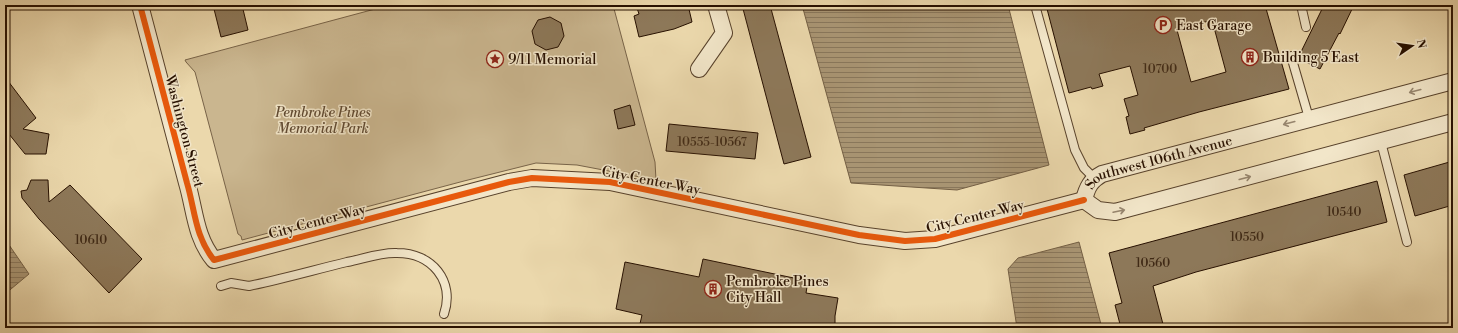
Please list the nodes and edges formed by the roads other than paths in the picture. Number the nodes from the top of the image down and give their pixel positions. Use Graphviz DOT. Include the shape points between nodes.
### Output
graph roads {
  1 [pos="140,5"];
  2 [pos="716,5"];
  3 [pos="1036,5"];
  4 [pos="1301,5"];
  5 [pos="1306,27"];
  6 [pos="1291,56"];
  7 [pos="700,69"];
  8 [pos="1453,81"];
  9 [pos="1309,118"];
  10 [pos="1453,122"];
  11 [pos="1381,142"];
  12 [pos="1094,178"];
  13 [pos="1084,200"];
  14 [pos="1407,242"];
  15 [pos="214,260"];
  16 [pos="220,286"];
  17 [pos="444,314"];
  1 -- 15 [label="street, Washington Street" via="200,238"];
  2 -- 7 [label="street" via="724,33"];
  3 -- 12 [label="lane" via="1075,150 1084,168"];
  4 -- 5 [label="lane"];
  6 -- 9 [label="lane"];
  8 -- 9 [label="street, Southwest 106th Avenue, one-way"];
  9 -- 12 [label="street, Southwest 106th Avenue, one-way"];
  10 -- 11 [label="street, Southwest 106th Avenue"];
  13 -- 11 [label="street, Southwest 106th Avenue, one-way" via="1098,210 1115,212"];
  11 -- 14 [label="lane"];
  12 -- 13 [label="street, Southwest 106th Avenue"];
  13 -- 15 [label="street, City Center Way" via="942,238 905,241 859,235 610,182 526,179"];
  16 -- 17 [label="lane" via="230,283 249,286 400,252 420,258 439,272 446,288 447,304"];
}
